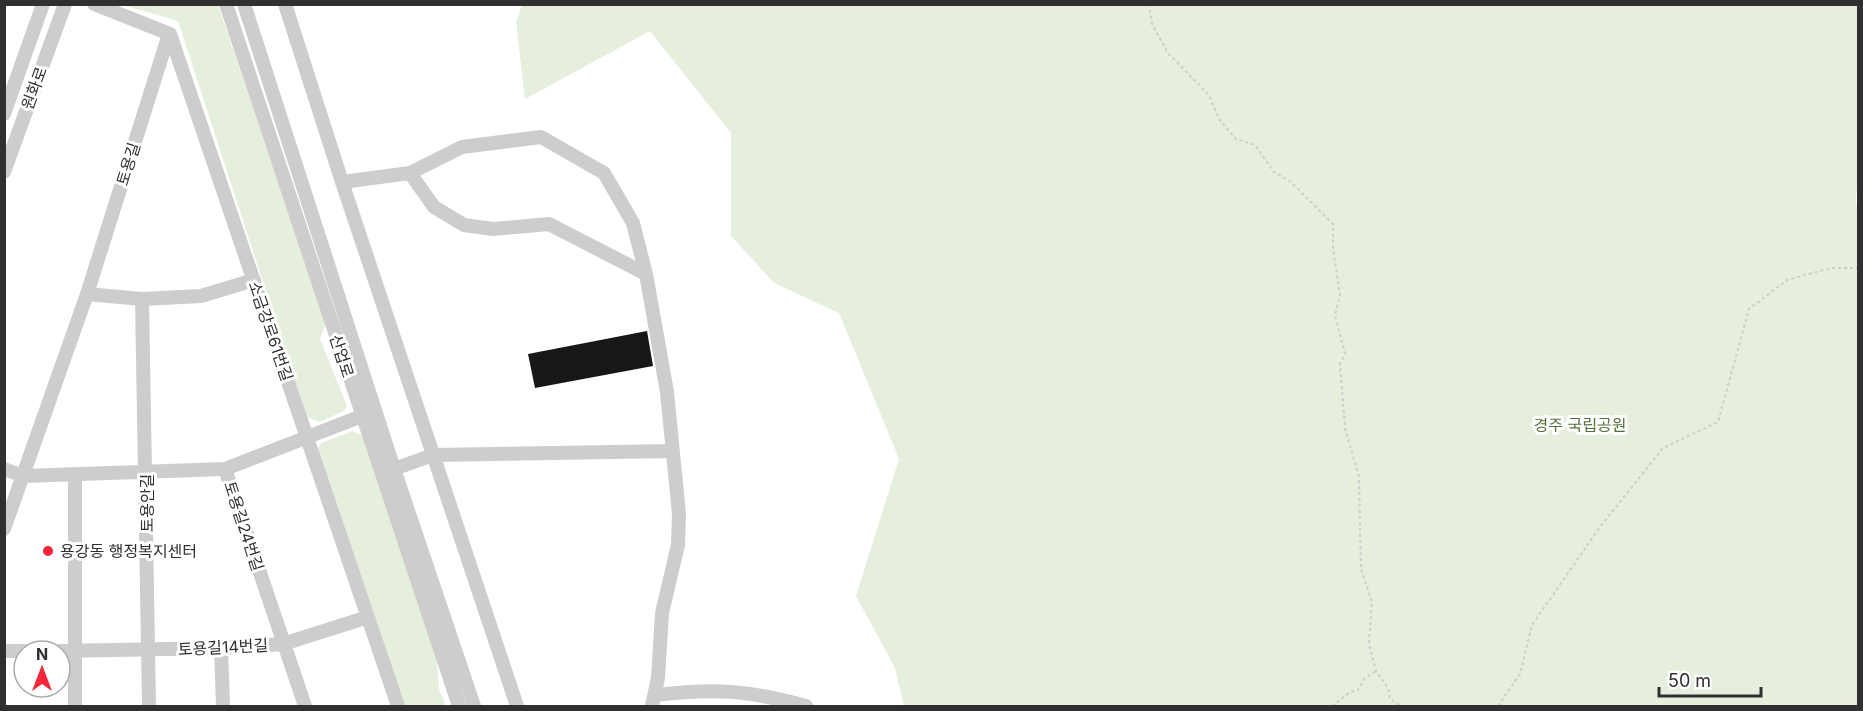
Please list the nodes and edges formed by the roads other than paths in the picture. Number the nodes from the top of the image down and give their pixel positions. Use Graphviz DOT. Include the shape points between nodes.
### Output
graph roads {
  1 [pos="43,4"];
  2 [pos="65,4"];
  3 [pos="94,4"];
  4 [pos="226,4"];
  5 [pos="244,4"];
  6 [pos="285,4"];
  7 [pos="169,34"];
  8 [pos="4,114"];
  9 [pos="4,172"];
  10 [pos="410,173"];
  11 [pos="342,183"];
  12 [pos="646,274"];
  13 [pos="254,280"];
  14 [pos="87,294"];
  15 [pos="142,299"];
  16 [pos="362,416"];
  17 [pos="307,438"];
  18 [pos="672,451"];
  19 [pos="433,455"];
  20 [pos="4,469"];
  21 [pos="225,469"];
  22 [pos="394,470"];
  23 [pos="147,472"];
  24 [pos="75,474"];
  25 [pos="23,476"];
  26 [pos="4,529"];
  27 [pos="368,617"];
  28 [pos="68,639"];
  29 [pos="283,644"];
  30 [pos="221,648"];
  31 [pos="72,651"];
  32 [pos="148,651"];
  33 [pos="72,685"];
  34 [pos="654,700"];
  35 [pos="75,706"];
  36 [pos="149,706"];
  37 [pos="223,706"];
  38 [pos="305,706"];
  39 [pos="398,706"];
  40 [pos="459,706"];
  41 [pos="474,706"];
  42 [pos="517,706"];
  43 [pos="807,706"];
  1 -- 8 [label="street, 원화로"];
  2 -- 9 [label="street, 원화로"];
  3 -- 7 [label="street"];
  4 -- 16 [label="street, 산업로"];
  5 -- 22 [label="street, 산업로"];
  6 -- 11 [label="street"];
  7 -- 13 [label="street, 소금강로61번길"];
  7 -- 14 [label="street, 토용길"];
  10 -- 11 [label="street"];
  10 -- 12 [label="street" via="434,207 464,225 493,229 549,224"];
  10 -- 12 [label="street" via="462,147 541,137 604,172 633,223"];
  11 -- 19 [label="street"];
  12 -- 18 [label="street" via="664,370"];
  13 -- 15 [label="street" via="201,297"];
  13 -- 17 [label="street, 소금강로61번길"];
  14 -- 15 [label="street"];
  14 -- 25 [label="street, 토용길"];
  15 -- 23 [label="street, 토용안길"];
  16 -- 17 [label="street"];
  16 -- 40 [label="street, 산업로"];
  17 -- 21 [label="street"];
  17 -- 27 [label="street, 소금강로61번길"];
  18 -- 19 [label="street"];
  18 -- 34 [label="street" via="678,545 662,613"];
  19 -- 22 [label="street"];
  19 -- 42 [label="street"];
  20 -- 25 [label="street"];
  21 -- 23 [label="street, 토용길24번길"];
  21 -- 29 [label="street, 토용길24번길"];
  22 -- 41 [label="street, 산업로"];
  23 -- 24 [label="street, 토용길24번길"];
  23 -- 32 [label="street, 토용안길"];
  24 -- 25 [label="street, 토용길24번길"];
  24 -- 28 [label="street"];
  25 -- 26 [label="street, 토용길"];
  27 -- 29 [label="street, 토용길14번길"];
  27 -- 39 [label="street, 소금강로61번길"];
  29 -- 30 [label="street, 토용길14번길"];
  29 -- 38 [label="street, 토용길24번길"];
  30 -- 32 [label="street, 토용길14번길"];
  30 -- 37 [label="street"];
  31 -- 32 [label="street, 토용길14번길"];
  32 -- 36 [label="street, 토용안길"];
  33 -- 35 [label="street"];
  34 -- 43 [label="street" via="708,689 761,694"];
}
